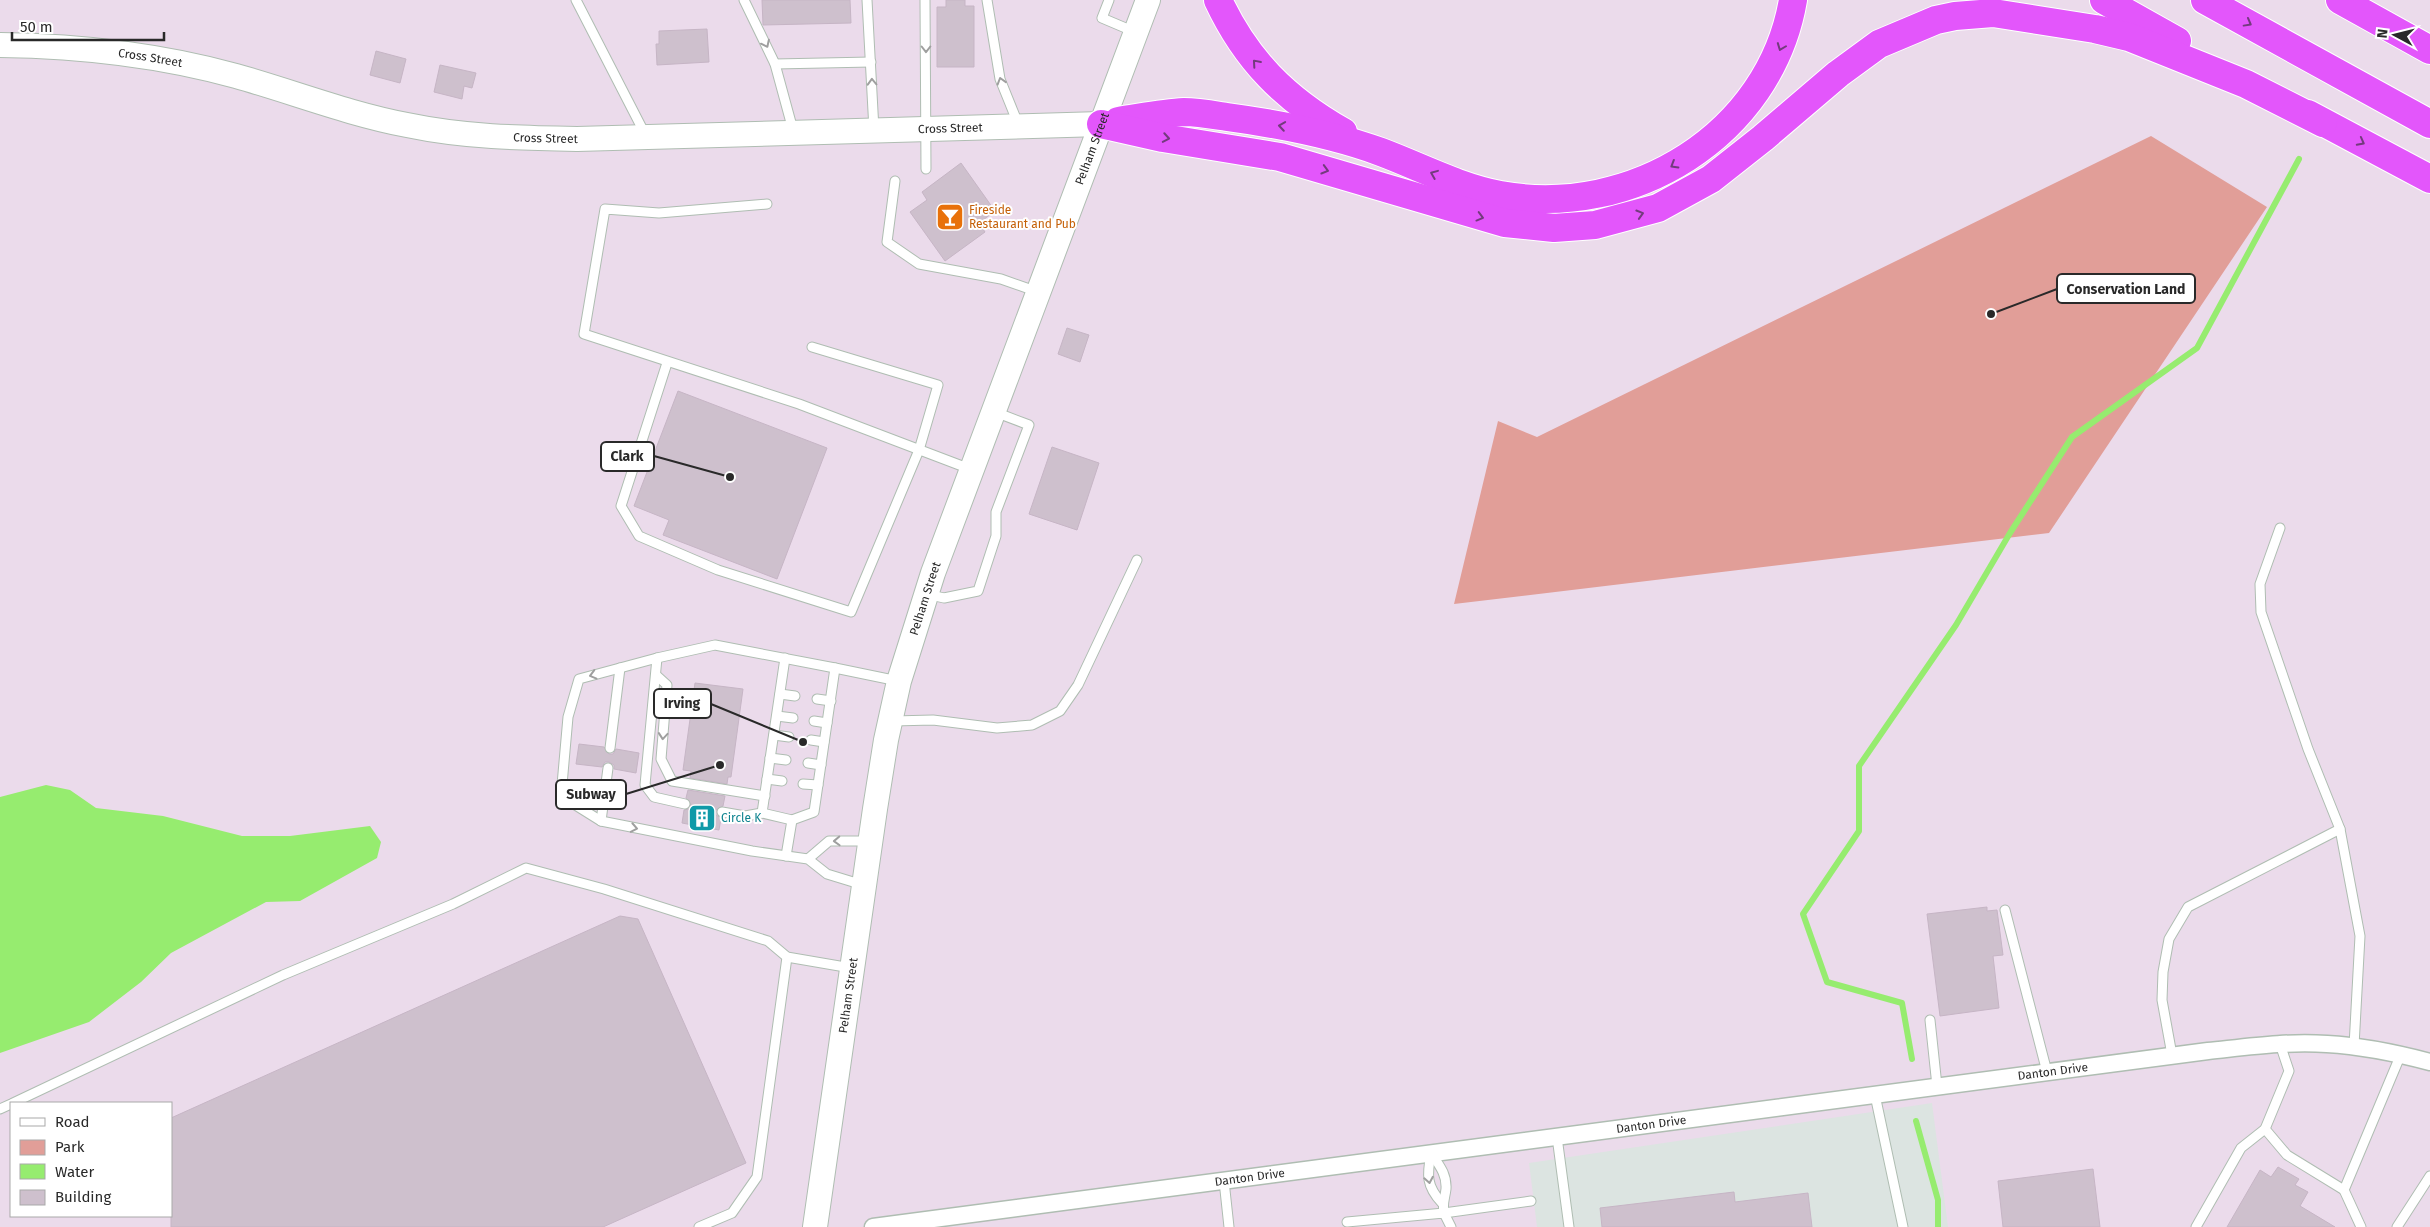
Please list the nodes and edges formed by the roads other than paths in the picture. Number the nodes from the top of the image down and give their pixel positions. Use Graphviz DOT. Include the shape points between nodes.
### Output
graph roads {
  1 [pos="576,0"];
  2 [pos="744,0"];
  3 [pos="867,0"];
  4 [pos="926,0"];
  5 [pos="987,0"];
  6 [pos="1109,0"];
  7 [pos="1148,0"];
  8 [pos="1218,0"];
  9 [pos="1794,0"];
  10 [pos="2104,0"];
  11 [pos="2205,0"];
  12 [pos="2340,0"];
  13 [pos="1136,32"];
  14 [pos="0,45"];
  15 [pos="2430,50"];
  16 [pos="871,62"];
  17 [pos="775,64"];
  18 [pos="2323,123"];
  19 [pos="1101,124"];
  20 [pos="2430,124"];
  21 [pos="1019,126"];
  22 [pos="926,129"];
  23 [pos="874,130"];
  24 [pos="793,132"];
  25 [pos="647,137"];
  26 [pos="1380,152"];
  27 [pos="926,169"];
  28 [pos="2430,179"];
  29 [pos="895,181"];
  30 [pos="766,204"];
  31 [pos="1038,292"];
  32 [pos="812,347"];
  33 [pos="667,363"];
  34 [pos="993,411"];
  35 [pos="919,450"];
  36 [pos="970,469"];
  37 [pos="2280,528"];
  38 [pos="1137,560"];
  39 [pos="926,594"];
  40 [pos="657,658"];
  41 [pos="785,658"];
  42 [pos="620,668"];
  43 [pos="835,668"];
  44 [pos="656,675"];
  45 [pos="898,681"];
  46 [pos="780,694"];
  47 [pos="795,696"];
  48 [pos="817,699"];
  49 [pos="831,701"];
  50 [pos="777,716"];
  51 [pos="793,718"];
  52 [pos="814,721"];
  53 [pos="890,721"];
  54 [pos="827,723"];
  55 [pos="774,735"];
  56 [pos="789,737"];
  57 [pos="811,740"];
  58 [pos="824,742"];
  59 [pos="610,748"];
  60 [pos="770,758"];
  61 [pos="786,760"];
  62 [pos="808,763"];
  63 [pos="821,765"];
  64 [pos="608,768"];
  65 [pos="768,779"];
  66 [pos="782,781"];
  67 [pos="803,784"];
  68 [pos="818,785"];
  69 [pos="765,796"];
  70 [pos="685,804"];
  71 [pos="722,812"];
  72 [pos="762,812"];
  73 [pos="792,820"];
  74 [pos="601,821"];
  75 [pos="2340,828"];
  76 [pos="872,841"];
  77 [pos="786,856"];
  78 [pos="808,859"];
  79 [pos="866,885"];
  80 [pos="2005,910"];
  81 [pos="787,957"];
  82 [pos="852,968"];
  83 [pos="1930,1020"];
  84 [pos="2280,1044"];
  85 [pos="2354,1046"];
  86 [pos="2401,1054"];
  87 [pos="2172,1055"];
  88 [pos="2430,1062"];
  89 [pos="2047,1072"];
  90 [pos="1937,1086"];
  91 [pos="1875,1095"];
  92 [pos="16,1102"];
  93 [pos="2265,1129"];
  94 [pos="1557,1136"];
  95 [pos="1431,1153"];
  96 [pos="2430,1176"];
  97 [pos="1224,1181"];
  98 [pos="2344,1190"];
  99 [pos="1531,1201"];
  100 [pos="1443,1208"];
  101 [pos="1347,1222"];
  102 [pos="699,1227"];
  103 [pos="815,1227"];
  104 [pos="873,1227"];
  105 [pos="1229,1227"];
  106 [pos="1451,1227"];
  107 [pos="1569,1227"];
  108 [pos="1903,1227"];
  109 [pos="2196,1227"];
  110 [pos="2360,1227"];
  111 [pos="2397,1227"];
  1 -- 25 [label="lane"];
  2 -- 17 [label="lane, one-way"];
  3 -- 16 [label="lane"];
  4 -- 22 [label="lane, one-way"];
  21 -- 5 [label="lane, one-way" via="1000,80"];
  6 -- 13 [label="lane" via="1102,18"];
  7 -- 13 [label="street, Pelham Street"];
  26 -- 8 [label="highway, one-way" via="1304,108 1281,88 1239,41"];
  9 -- 26 [label="highway, one-way" via="1781,49 1753,97 1714,138 1666,170 1640,182 1585,196 1528,198 1473,188"];
  10 -- 18 [label="highway"];
  11 -- 20 [label="highway, one-way"];
  12 -- 15 [label="highway"];
  13 -- 19 [label="street, Pelham Street"];
  14 -- 25 [label="street, Cross Street" via="86,49 164,60 235,76 378,119 443,132 519,138"];
  16 -- 17 [label="lane"];
  23 -- 16 [label="lane, one-way"];
  17 -- 24 [label="lane"];
  19 -- 18 [label="highway, one-way" via="1163,138 1280,157 1505,223 1554,228 1595,225 1658,208 1711,179 1879,44 1936,20 1993,13 2128,37 2246,84"];
  18 -- 28 [label="highway, one-way"];
  19 -- 21 [label="street, Cross Street"];
  26 -- 19 [label="highway, one-way" via="1292,127 1185,112"];
  19 -- 31 [label="street, Pelham Street"];
  21 -- 22 [label="street, Cross Street"];
  22 -- 23 [label="street, Cross Street"];
  22 -- 27 [label="lane"];
  23 -- 24 [label="street, Cross Street"];
  24 -- 25 [label="street, Cross Street"];
  29 -- 31 [label="lane" via="887,242 919,264 1001,279"];
  30 -- 33 [label="lane" via="659,213 605,209 584,334"];
  31 -- 34 [label="street, Pelham Street"];
  32 -- 35 [label="lane" via="938,385"];
  33 -- 35 [label="lane" via="798,404"];
  33 -- 35 [label="lane" via="621,506 639,536 718,570 851,612"];
  34 -- 36 [label="street, Pelham Street"];
  34 -- 39 [label="lane" via="1029,425 996,512 996,536 978,592 944,598"];
  35 -- 36 [label="lane"];
  36 -- 39 [label="street, Pelham Street"];
  37 -- 75 [label="lane" via="2260,584 2261,612 2308,749"];
  38 -- 53 [label="lane" via="1078,685 1060,711 1032,725 997,728 933,720"];
  39 -- 45 [label="street, Pelham Street"];
  40 -- 41 [label="lane" via="715,645"];
  40 -- 42 [label="lane"];
  40 -- 44 [label="lane"];
  41 -- 43 [label="lane"];
  41 -- 46 [label="lane"];
  42 -- 59 [label="lane"];
  42 -- 74 [label="lane, one-way" via="579,679 568,717 560,796"];
  43 -- 45 [label="lane"];
  43 -- 49 [label="lane"];
  44 -- 69 [label="lane, one-way" via="667,686 661,759 672,781"];
  44 -- 70 [label="lane" via="645,784 654,797"];
  45 -- 53 [label="street, Pelham Street"];
  46 -- 47 [label="lane"];
  46 -- 50 [label="lane"];
  48 -- 49 [label="lane"];
  49 -- 54 [label="lane"];
  50 -- 51 [label="lane"];
  50 -- 55 [label="lane"];
  52 -- 54 [label="lane"];
  53 -- 76 [label="street, Pelham Street"];
  54 -- 58 [label="lane"];
  55 -- 56 [label="lane"];
  55 -- 60 [label="lane"];
  57 -- 58 [label="lane"];
  58 -- 63 [label="lane"];
  60 -- 61 [label="lane"];
  60 -- 65 [label="lane"];
  62 -- 63 [label="lane"];
  63 -- 68 [label="lane"];
  64 -- 74 [label="lane"];
  65 -- 66 [label="lane"];
  65 -- 69 [label="lane"];
  67 -- 68 [label="lane"];
  68 -- 73 [label="lane" via="814,812"];
  69 -- 72 [label="lane"];
  71 -- 72 [label="lane" via="745,816"];
  72 -- 73 [label="lane"];
  73 -- 77 [label="lane"];
  74 -- 77 [label="lane, one-way"];
  75 -- 85 [label="lane" via="2360,936"];
  75 -- 87 [label="lane" via="2188,908 2168,939 2163,972 2162,1000"];
  76 -- 78 [label="lane, one-way" via="829,841"];
  76 -- 79 [label="street, Pelham Street"];
  77 -- 78 [label="lane"];
  78 -- 79 [label="lane" via="827,874"];
  79 -- 82 [label="street, Pelham Street"];
  80 -- 89 [label="lane"];
  81 -- 82 [label="lane"];
  81 -- 92 [label="lane" via="768,941 526,868 453,904 283,975"];
  81 -- 102 [label="lane" via="757,1177 732,1213"];
  82 -- 103 [label="street, Pelham Street"];
  83 -- 90 [label="lane"];
  84 -- 85 [label="street, Danton Drive"];
  84 -- 87 [label="street, Danton Drive"];
  84 -- 93 [label="lane" via="2289,1071"];
  85 -- 86 [label="street, Danton Drive"];
  86 -- 88 [label="street, Danton Drive"];
  86 -- 98 [label="lane"];
  87 -- 89 [label="street, Danton Drive"];
  89 -- 90 [label="street, Danton Drive"];
  90 -- 91 [label="street, Danton Drive"];
  91 -- 94 [label="street, Danton Drive"];
  91 -- 108 [label="lane"];
  93 -- 98 [label="lane" via="2287,1155"];
  93 -- 109 [label="lane" via="2241,1148"];
  94 -- 95 [label="street, Danton Drive"];
  94 -- 107 [label="lane"];
  95 -- 97 [label="street, Danton Drive"];
  95 -- 100 [label="lane" via="1443,1170 1446,1189"];
  95 -- 100 [label="lane, one-way" via="1428,1172 1431,1192"];
  96 -- 111 [label="lane"];
  97 -- 104 [label="street, Danton Drive"];
  97 -- 105 [label="lane"];
  98 -- 110 [label="lane"];
  99 -- 100 [label="lane"];
  100 -- 101 [label="lane"];
  100 -- 106 [label="lane"];
}
